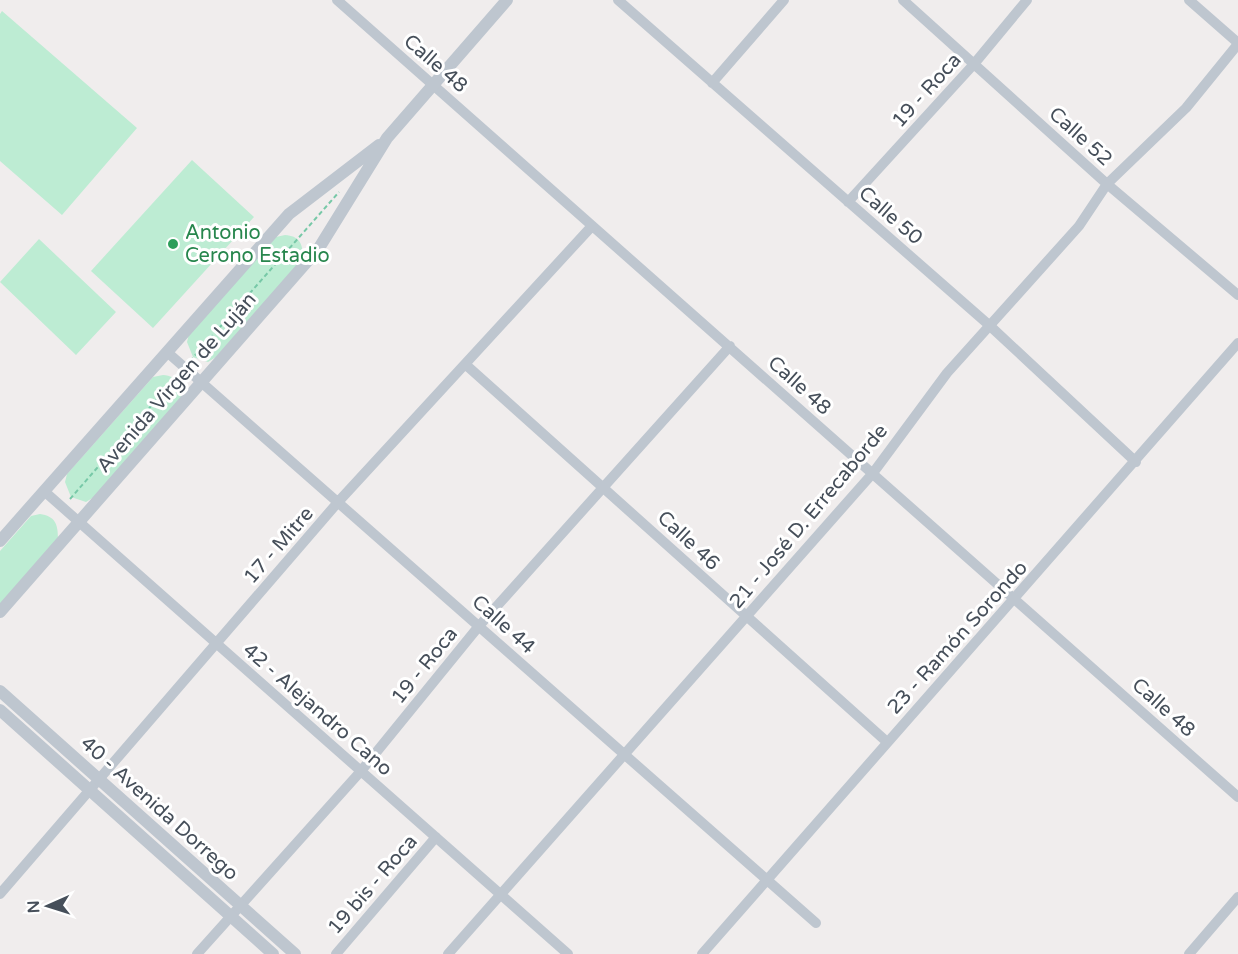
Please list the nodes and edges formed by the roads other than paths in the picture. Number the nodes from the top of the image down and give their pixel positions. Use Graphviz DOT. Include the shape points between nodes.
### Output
graph roads {
  1 [pos="337,0"];
  2 [pos="507,0"];
  3 [pos="618,0"];
  4 [pos="784,0"];
  5 [pos="903,0"];
  6 [pos="1026,0"];
  7 [pos="1189,0"];
  8 [pos="1238,44"];
  9 [pos="974,64"];
  10 [pos="712,83"];
  11 [pos="433,84"];
  12 [pos="387,138"];
  13 [pos="1107,184"];
  14 [pos="848,202"];
  15 [pos="592,226"];
  16 [pos="1238,295"];
  17 [pos="989,325"];
  18 [pos="1238,344"];
  19 [pos="730,346"];
  20 [pos="167,352"];
  21 [pos="465,364"];
  22 [pos="202,382"];
  23 [pos="1136,462"];
  24 [pos="873,474"];
  25 [pos="604,486"];
  26 [pos="44,492"];
  27 [pos="339,501"];
  28 [pos="79,522"];
  29 [pos="0,541"];
  30 [pos="1015,600"];
  31 [pos="0,612"];
  32 [pos="746,617"];
  33 [pos="479,626"];
  34 [pos="217,644"];
  35 [pos="0,691"];
  36 [pos="0,710"];
  37 [pos="887,742"];
  38 [pos="624,755"];
  39 [pos="361,771"];
  40 [pos="100,781"];
  41 [pos="91,792"];
  42 [pos="1238,797"];
  43 [pos="436,837"];
  44 [pos="767,881"];
  45 [pos="0,894"];
  46 [pos="500,894"];
  47 [pos="1238,897"];
  48 [pos="240,906"];
  49 [pos="231,916"];
  50 [pos="816,923"];
  51 [pos="196,954"];
  52 [pos="273,954"];
  53 [pos="295,954"];
  54 [pos="336,954"];
  55 [pos="448,954"];
  56 [pos="568,954"];
  57 [pos="702,954"];
  58 [pos="1189,954"];
  1 -- 11 [label="street, Calle 48"];
  2 -- 11 [label="street, Avenida Virgen de Luján"];
  3 -- 10 [label="street, Calle 50"];
  4 -- 10 [label="street"];
  5 -- 9 [label="street, Calle 52"];
  6 -- 9 [label="street, 19 - Roca"];
  7 -- 8 [label="street"];
  8 -- 13 [label="street, 21 - José D. Errecaborde" via="1186,108"];
  9 -- 13 [label="street, Calle 52"];
  9 -- 14 [label="street, 19 - Roca"];
  10 -- 14 [label="street, Calle 50"];
  11 -- 12 [label="street, Avenida Virgen de Luján"];
  11 -- 15 [label="street, Calle 48"];
  12 -- 20 [label="street, Avenida Virgen de Luján" via="289,214"];
  12 -- 22 [label="street, Avenida Virgen de Luján" via="319,248"];
  13 -- 16 [label="street, Calle 52"];
  13 -- 17 [label="street, 21 - José D. Errecaborde" via="1079,226"];
  14 -- 17 [label="street, Calle 50"];
  15 -- 19 [label="street, Calle 48"];
  15 -- 21 [label="street, 17 - Mitre"];
  17 -- 23 [label="street, Calle 50"];
  17 -- 24 [label="street, 21 - José D. Errecaborde" via="947,373"];
  18 -- 23 [label="street, 23 - Ramón Sorondo"];
  19 -- 24 [label="street, Calle 48"];
  19 -- 25 [label="street, 19 - Roca"];
  20 -- 22 [label="street, Calle 44"];
  20 -- 26 [label="street, Avenida Virgen de Luján"];
  21 -- 25 [label="street, Calle 46"];
  21 -- 27 [label="street, 17 - Mitre"];
  22 -- 27 [label="street, Calle 44"];
  22 -- 28 [label="street, Avenida Virgen de Luján"];
  23 -- 30 [label="street, 23 - Ramón Sorondo"];
  24 -- 30 [label="street, Calle 48"];
  24 -- 32 [label="street, 21 - José D. Errecaborde"];
  25 -- 32 [label="street, Calle 46"];
  25 -- 33 [label="street, 19 - Roca"];
  26 -- 28 [label="street, 42 - Alejandro Cano"];
  26 -- 29 [label="street, Avenida Virgen de Luján"];
  27 -- 33 [label="street, Calle 44"];
  27 -- 34 [label="street, 17 - Mitre"];
  28 -- 31 [label="street, Avenida Virgen de Luján"];
  28 -- 34 [label="street, 42 - Alejandro Cano"];
  30 -- 37 [label="street, 23 - Ramón Sorondo"];
  30 -- 42 [label="street, Calle 48"];
  32 -- 37 [label="street, Calle 46"];
  32 -- 38 [label="street, 21 - José D. Errecaborde"];
  33 -- 38 [label="street, Calle 44"];
  33 -- 39 [label="street, 19 - Roca"];
  34 -- 39 [label="street, 42 - Alejandro Cano"];
  34 -- 40 [label="street, 17 - Mitre"];
  35 -- 40 [label="street, 40 - Avenida Dorrego"];
  36 -- 41 [label="street, 40 - Avenida Dorrego"];
  37 -- 44 [label="street, 23 - Ramón Sorondo"];
  38 -- 44 [label="street, Calle 44"];
  38 -- 46 [label="street, 21 - José D. Errecaborde"];
  39 -- 43 [label="street, 42 - Alejandro Cano"];
  39 -- 48 [label="street, 19 - Roca"];
  40 -- 41 [label="street, 17 - Mitre"];
  40 -- 48 [label="street, 40 - Avenida Dorrego"];
  41 -- 45 [label="street, 17 - Mitre"];
  41 -- 49 [label="street, 40 - Avenida Dorrego"];
  43 -- 46 [label="street, 42 - Alejandro Cano"];
  43 -- 54 [label="street, 19 bis - Roca"];
  44 -- 50 [label="street, Calle 44"];
  44 -- 57 [label="street, 23 - Ramón Sorondo"];
  46 -- 55 [label="street, 21 - José D. Errecaborde"];
  46 -- 56 [label="street, 42 - Alejandro Cano"];
  47 -- 58 [label="street"];
  48 -- 49 [label="street, 19 - Roca"];
  48 -- 53 [label="street, 40 - Avenida Dorrego"];
  49 -- 51 [label="street, 19 - Roca"];
  49 -- 52 [label="street, 40 - Avenida Dorrego"];
}
